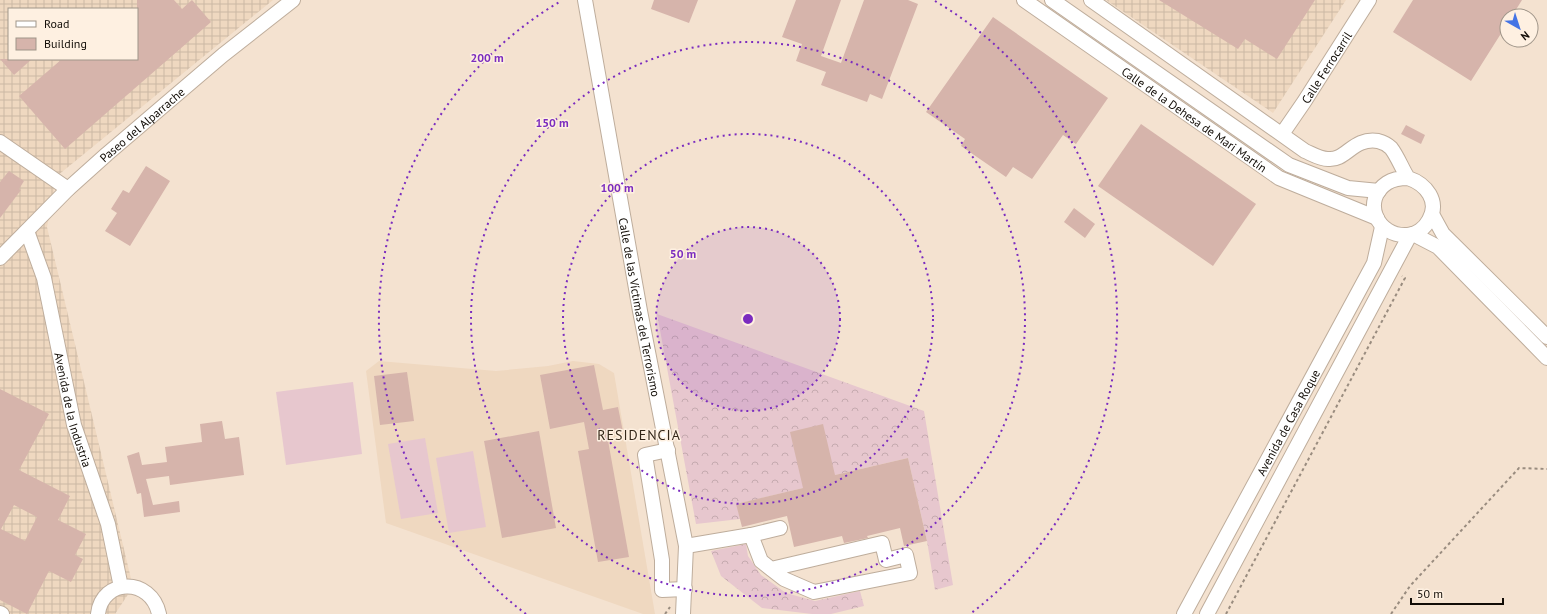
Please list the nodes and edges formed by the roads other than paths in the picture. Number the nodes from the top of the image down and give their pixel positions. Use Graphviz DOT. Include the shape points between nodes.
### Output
graph roads {
  1 [pos="293,0"];
  2 [pos="585,0"];
  3 [pos="1024,0"];
  4 [pos="1052,0"];
  5 [pos="1091,0"];
  6 [pos="1369,0"];
  7 [pos="1282,134"];
  8 [pos="0,142"];
  9 [pos="1408,178"];
  10 [pos="68,189"];
  11 [pos="1379,190"];
  12 [pos="1432,214"];
  13 [pos="1379,222"];
  14 [pos="27,231"];
  15 [pos="1411,235"];
  16 [pos="0,258"];
  17 [pos="1547,337"];
  18 [pos="1547,358"];
  19 [pos="668,450"];
  20 [pos="780,528"];
  21 [pos="750,535"];
  22 [pos="686,546"];
  23 [pos="771,569"];
  24 [pos="121,587"];
  25 [pos="685,589"];
  26 [pos="98,614"];
  27 [pos="159,614"];
  28 [pos="683,614"];
  29 [pos="1184,614"];
  30 [pos="1207,614"];
  1 -- 10 [label="street, Paseo del Alparrache" via="223,55"];
  2 -- 19 [label="street, Calle de las Víctimas del Terrorismo" via="640,311"];
  3 -- 13 [label="street, Calle de la Dehesa de Mari Martín" via="1279,178"];
  4 -- 11 [label="street, Calle de la Dehesa de Mari Martín" via="1289,166 1348,188"];
  5 -- 7 [label="street"];
  6 -- 7 [label="street, Calle Ferrocarril"];
  7 -- 9 [label="street" via="1305,150 1329,160 1369,139 1382,142 1390,148"];
  8 -- 10 [label="street"];
  9 -- 11 [label="street" via="1387,183"];
  9 -- 12 [label="street" via="1424,187 1431,199"];
  10 -- 14 [label="street, Paseo del Alparrache"];
  11 -- 13 [label="street" via="1374,209"];
  12 -- 15 [label="street" via="1425,226"];
  12 -- 17 [label="street" via="1443,234"];
  13 -- 15 [label="street" via="1390,233 1400,236"];
  13 -- 29 [label="street, Avenida de Casa Roque" via="1374,263"];
  14 -- 16 [label="street, Paseo del Alparrache"];
  14 -- 24 [label="street, Avenida de la Industria" via="44,278 74,425 108,524"];
  15 -- 18 [label="street" via="1438,247"];
  15 -- 30 [label="street, Avenida de Casa Roque"];
  19 -- 22 [label="street, Calle de las Víctimas del Terrorismo"];
  19 -- 25 [label="street" via="645,455 662,560 662,590"];
  20 -- 21 [label="street"];
  21 -- 22 [label="street"];
  21 -- 23 [label="street" via="761,561"];
  22 -- 25 [label="street, Calle de las Víctimas del Terrorismo"];
  23 -- 23 [label="street" via="784,579 814,592 910,573 906,555 886,560 882,543"];
  24 -- 26 [label="street" via="110,592 102,601"];
  24 -- 27 [label="street" via="142,589 156,603"];
  25 -- 28 [label="street, Calle de las Víctimas del Terrorismo"];
}
